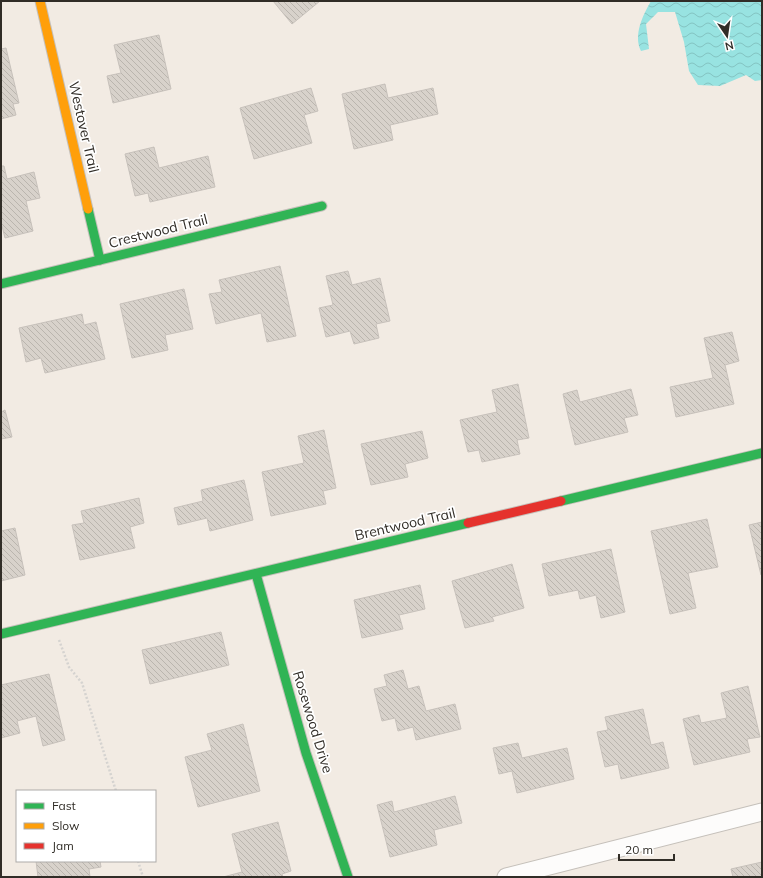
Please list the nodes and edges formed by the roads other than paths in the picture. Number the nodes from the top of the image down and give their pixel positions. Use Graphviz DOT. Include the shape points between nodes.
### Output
graph roads {
  1 [pos="40,1"];
  2 [pos="322,206"];
  3 [pos="100,260"];
  4 [pos="1,284"];
  5 [pos="762,453"];
  6 [pos="256,574"];
  7 [pos="1,634"];
  8 [pos="762,812"];
  9 [pos="348,877"];
  10 [pos="506,877"];
  1 -- 3 [label="street, Westover Trail"];
  2 -- 3 [label="street, Crestwood Trail"];
  3 -- 4 [label="street, Crestwood Trail"];
  5 -- 6 [label="street, Brentwood Trail"];
  6 -- 7 [label="street, Brentwood Trail"];
  6 -- 9 [label="street, Rosewood Drive" via="306,753"];
  8 -- 10 [label="street"];
}
